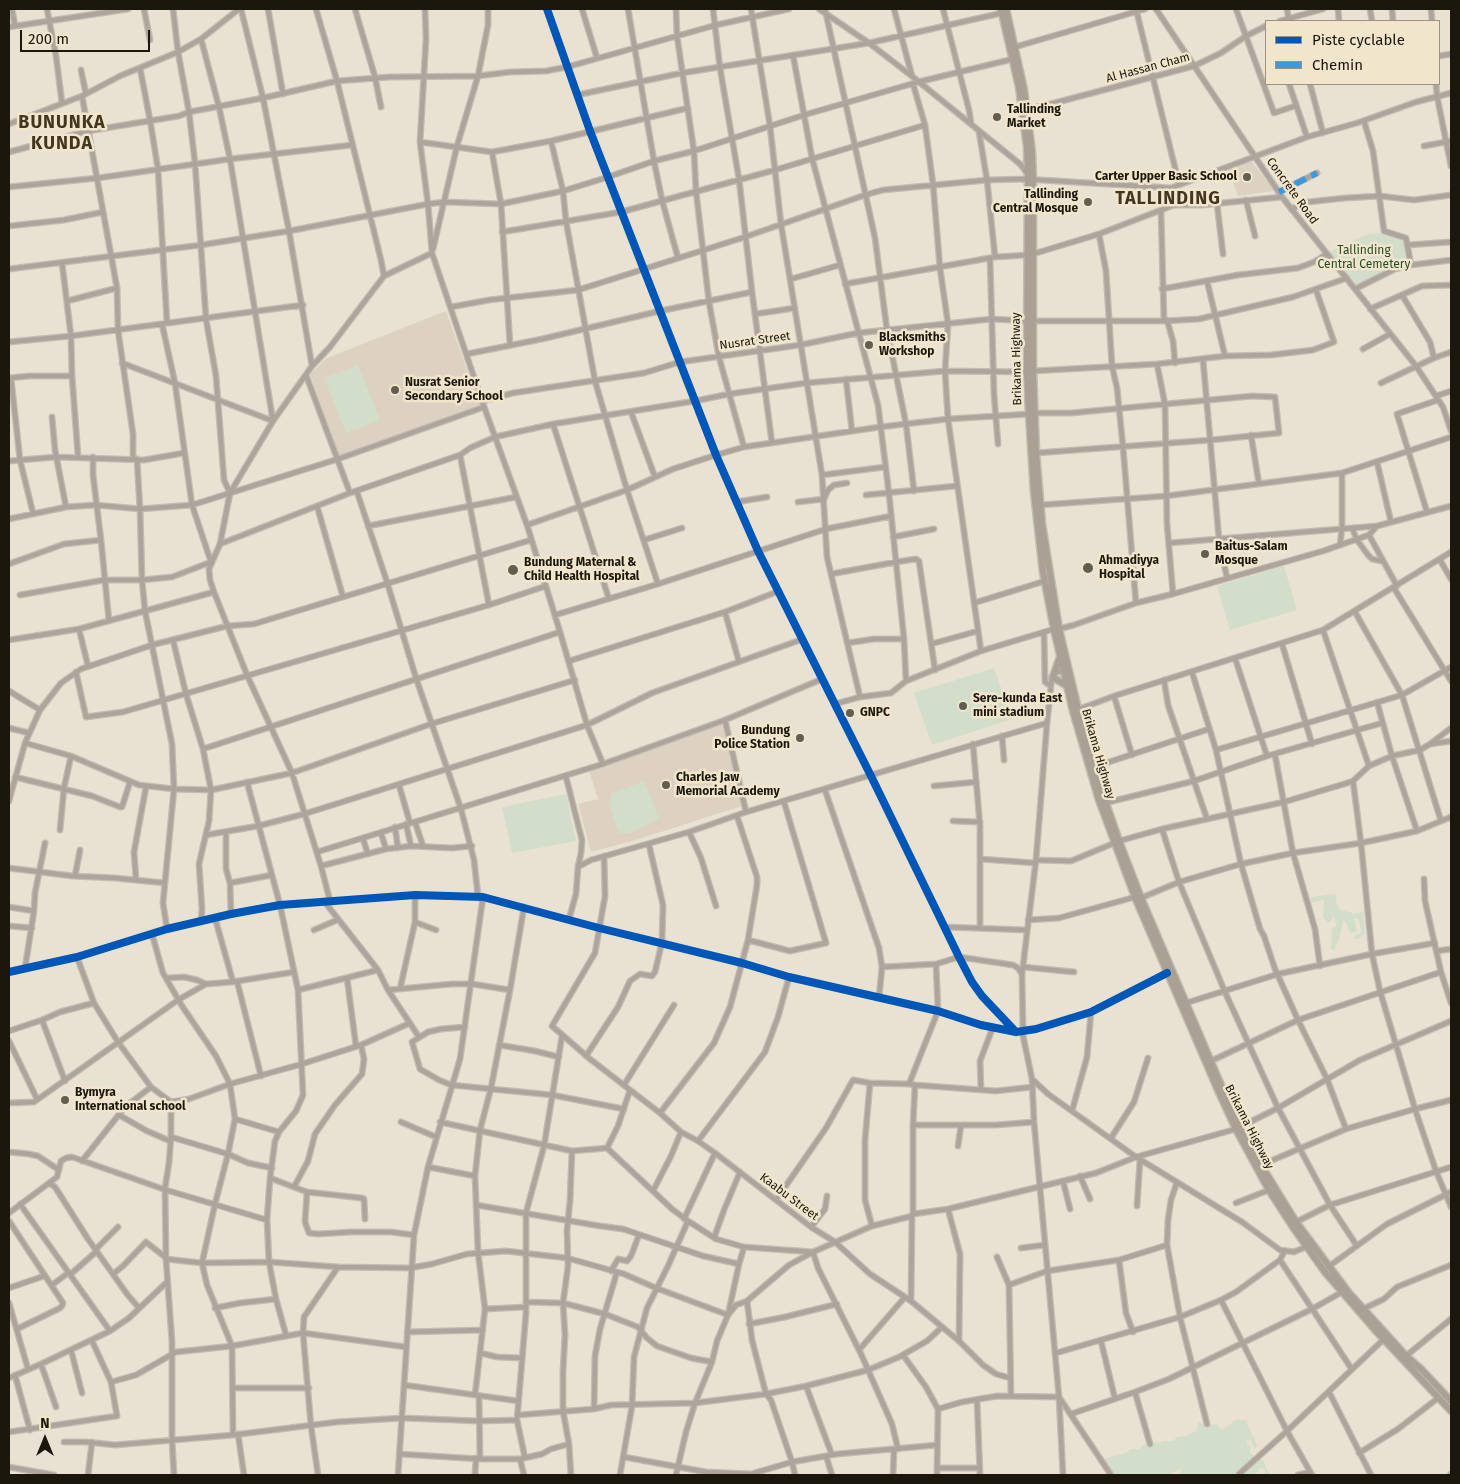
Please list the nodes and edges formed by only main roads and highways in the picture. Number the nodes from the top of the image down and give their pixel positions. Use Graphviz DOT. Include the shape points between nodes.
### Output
graph roads {
  1 [pos="1003,10"];
  2 [pos="1030,178"];
  3 [pos="1032,414"];
  4 [pos="1056,629"];
  5 [pos="1060,656"];
  6 [pos="1066,673"];
  7 [pos="1067,686"];
  8 [pos="1075,710"];
  9 [pos="1116,842"];
  10 [pos="1138,898"];
  11 [pos="1238,1128"];
  12 [pos="1309,1245"];
  13 [pos="1419,1371"];
  14 [pos="1451,1400"];
  15 [pos="1451,1411"];
  1 -- 2 [label="highway, Brikama Highway" via="1024,122"];
  1 -- 2 [label="highway, Brikama Highway" via="1027,109"];
  2 -- 3 [label="highway, Brikama Highway"];
  3 -- 4 [label="highway, Brikama Highway"];
  3 -- 4 [label="highway, Brikama Highway" via="1034,492 1045,581"];
  4 -- 5 [label="highway, Brikama Highway"];
  4 -- 6 [label="highway, Brikama Highway"];
  5 -- 6 [label="highway, Brikama Highway"];
  5 -- 7 [label="highway" via="1053,677"];
  6 -- 7 [label="highway, Brikama Highway"];
  6 -- 8 [label="highway, Brikama Highway"];
  7 -- 8 [label="highway, Brikama Highway"];
  8 -- 9 [label="highway, Brikama Highway"];
  8 -- 9 [label="highway, Brikama Highway" via="1088,764"];
  9 -- 10 [label="highway, Brikama Highway"];
  10 -- 11 [label="highway, Brikama Highway"];
  10 -- 11 [label="highway, Brikama Highway" via="1167,973"];
  11 -- 12 [label="highway, Brikama Highway"];
  11 -- 12 [label="highway, Brikama Highway" via="1269,1190"];
  12 -- 13 [label="highway, Brikama Highway"];
  12 -- 13 [label="highway, Brikama Highway" via="1342,1292 1384,1339"];
  13 -- 14 [label="highway, Brikama Highway"];
  13 -- 15 [label="highway, Brikama Highway"];
}
